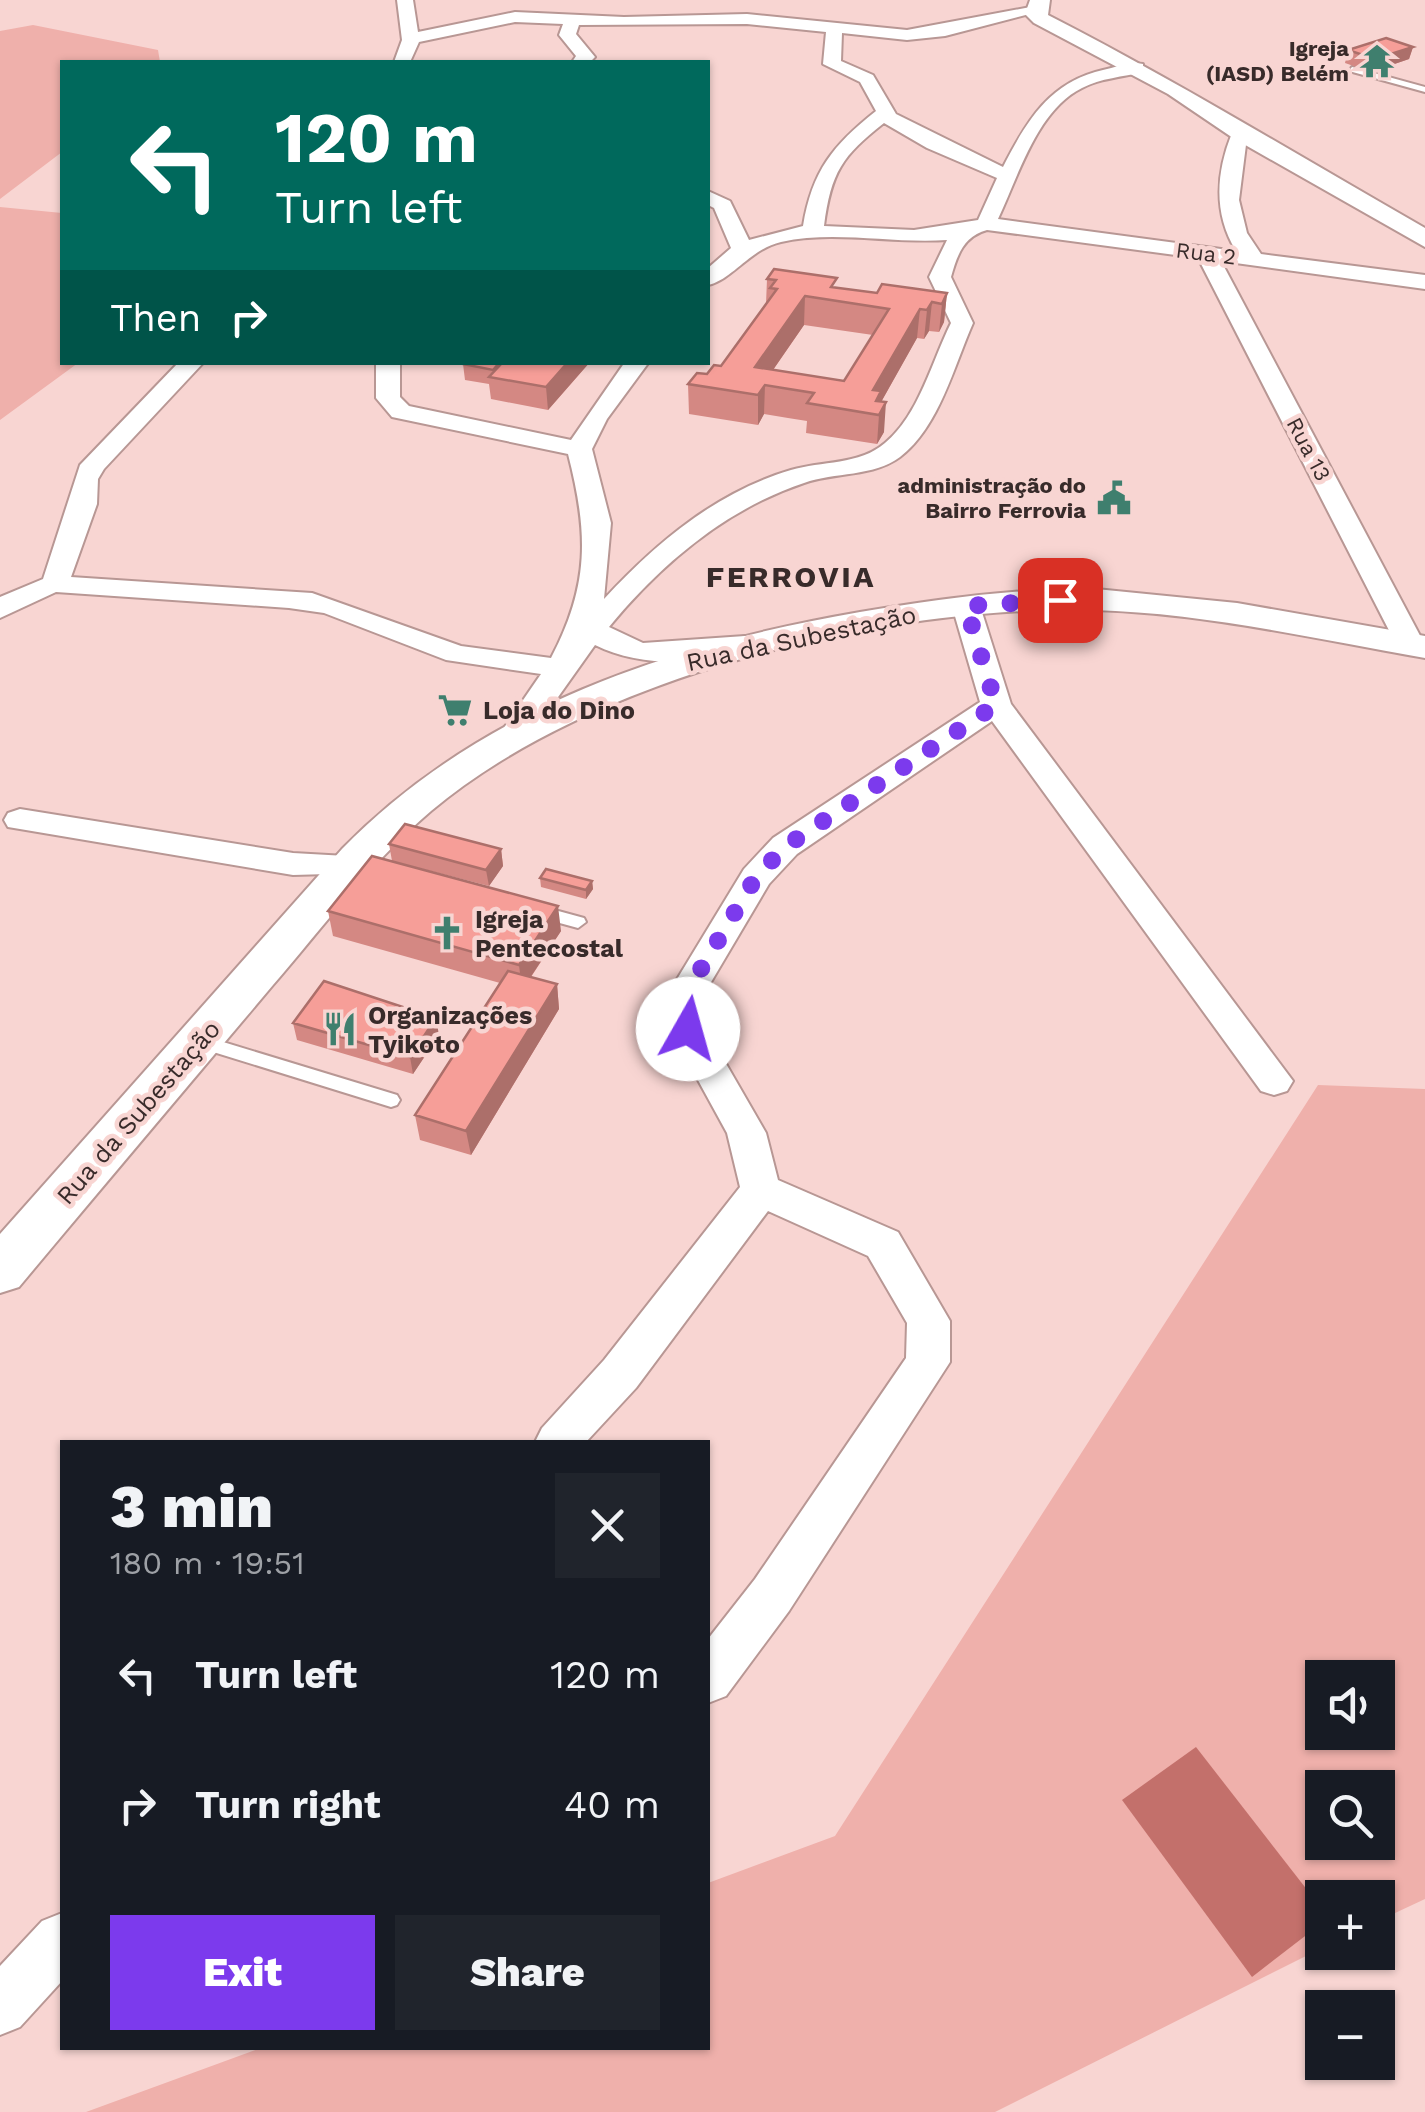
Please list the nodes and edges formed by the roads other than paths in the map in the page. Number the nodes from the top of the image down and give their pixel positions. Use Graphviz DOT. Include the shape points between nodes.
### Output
graph roads {
  1 [pos="405,0"];
  2 [pos="1008,0"];
  3 [pos="1037,4"];
  4 [pos="572,18"];
  5 [pos="834,30"];
  6 [pos="412,38"];
  7 [pos="404,60"];
  8 [pos="582,60"];
  9 [pos="1138,68"];
  10 [pos="1352,68"];
  11 [pos="1425,90"];
  12 [pos="884,114"];
  13 [pos="1241,133"];
  14 [pos="1008,176"];
  15 [pos="710,198"];
  16 [pos="812,228"];
  17 [pos="974,229"];
  18 [pos="1425,239"];
  19 [pos="742,249"];
  20 [pos="1206,253"];
  21 [pos="1255,260"];
  22 [pos="710,274"];
  23 [pos="1425,282"];
  24 [pos="190,365"];
  25 [pos="388,365"];
  26 [pos="636,365"];
  27 [pos="579,449"];
  28 [pos="55,584"];
  29 [pos="966,606"];
  30 [pos="0,610"];
  31 [pos="592,626"];
  32 [pos="1418,645"];
  33 [pos="745,646"];
  34 [pos="564,668"];
  35 [pos="996,705"];
  36 [pos="513,738"];
  37 [pos="20,820"];
  38 [pos="360,867"];
  39 [pos="525,908"];
  40 [pos="578,922"];
  41 [pos="199,1041"];
  42 [pos="1274,1080"];
  43 [pos="391,1100"];
  44 [pos="761,1190"];
  45 [pos="0,1272"];
  46 [pos="560,1440"];
  47 [pos="710,1675"];
  48 [pos="60,1943"];
  49 [pos="0,2007"];
  1 -- 6 [label="street"];
  2 -- 3 [label="street"];
  3 -- 5 [label="street" via="927,34"];
  3 -- 9 [label="street" via="1035,14 1065,34"];
  4 -- 5 [label="street" via="747,19"];
  4 -- 6 [label="street" via="492,19"];
  4 -- 8 [label="street" via="567,35 582,49"];
  5 -- 12 [label="street" via="832,64 868,79"];
  6 -- 7 [label="street"];
  9 -- 13 [label="street"];
  9 -- 14 [label="street" via="1061,93"];
  10 -- 11 [label="lane"];
  12 -- 14 [label="street" via="924,140"];
  12 -- 16 [label="street" via="838,149 824,169"];
  13 -- 18 [label="street"];
  13 -- 21 [label="street" via="1233,150 1230,222 1238,245"];
  14 -- 17 [label="street"];
  15 -- 19 [label="street" via="723,205"];
  16 -- 17 [label="street, Rua 2" via="925,237"];
  16 -- 19 [label="street"];
  17 -- 20 [label="street, Rua 2"];
  17 -- 31 [label="street" via="946,256 940,276 962,322 905,438 890,454 798,476 745,499 700,527"];
  19 -- 22 [label="street"];
  20 -- 21 [label="street, Rua 2"];
  20 -- 32 [label="street, Rua 13"];
  21 -- 23 [label="street, Rua 2"];
  24 -- 28 [label="street" via="93,465"];
  25 -- 27 [label="street" via="388,398 401,412"];
  26 -- 27 [label="street"];
  27 -- 34 [label="street" via="599,529 593,590"];
  28 -- 30 [label="street"];
  28 -- 34 [label="street" via="316,600 442,650"];
  29 -- 32 [label="street, Rua da Subestação" via="1122,600"];
  29 -- 33 [label="street, Rua da Subestação"];
  29 -- 35 [label="street"];
  31 -- 33 [label="street" via="602,639 637,650"];
  31 -- 34 [label="street"];
  33 -- 36 [label="street, Rua da Subestação" via="628,681"];
  34 -- 36 [label="street"];
  35 -- 42 [label="street"];
  35 -- 44 [label="street" via="786,846 756,877 686,994 688,1029 746,1134"];
  36 -- 38 [label="street, Rua da Subestação" via="421,798"];
  37 -- 38 [label="street" via="293,864"];
  38 -- 41 [label="street, Rua da Subestação"];
  39 -- 40 [label="lane"];
  41 -- 43 [label="lane"];
  41 -- 45 [label="street, Rua da Subestação"];
  44 -- 46 [label="street" via="620,1374"];
  44 -- 47 [label="street" via="883,1244 929,1322 928,1362"];
  48 -- 49 [label="street"];
}
